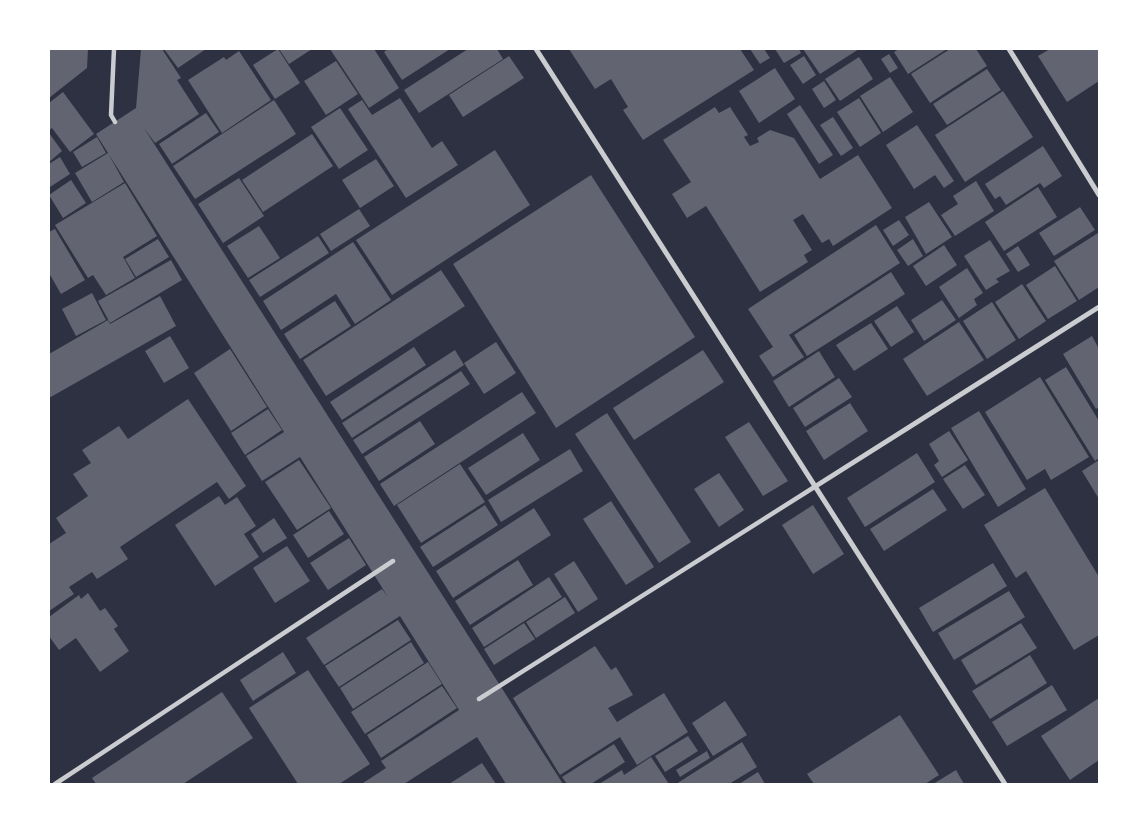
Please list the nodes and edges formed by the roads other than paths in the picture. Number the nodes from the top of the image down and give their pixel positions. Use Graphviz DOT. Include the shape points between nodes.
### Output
graph roads {
  1 [pos="114,49"];
  2 [pos="536,49"];
  3 [pos="1009,49"];
  4 [pos="115,122"];
  5 [pos="1099,195"];
  6 [pos="1099,307"];
  7 [pos="816,486"];
  8 [pos="393,562"];
  9 [pos="479,699"];
  10 [pos="55,784"];
  11 [pos="1005,784"];
  1 -- 4 [label="street" via="111,115"];
  2 -- 7 [label="street"];
  3 -- 5 [label="street"];
  6 -- 7 [label="street"];
  7 -- 9 [label="street"];
  7 -- 11 [label="street"];
  8 -- 10 [label="street"];
}
